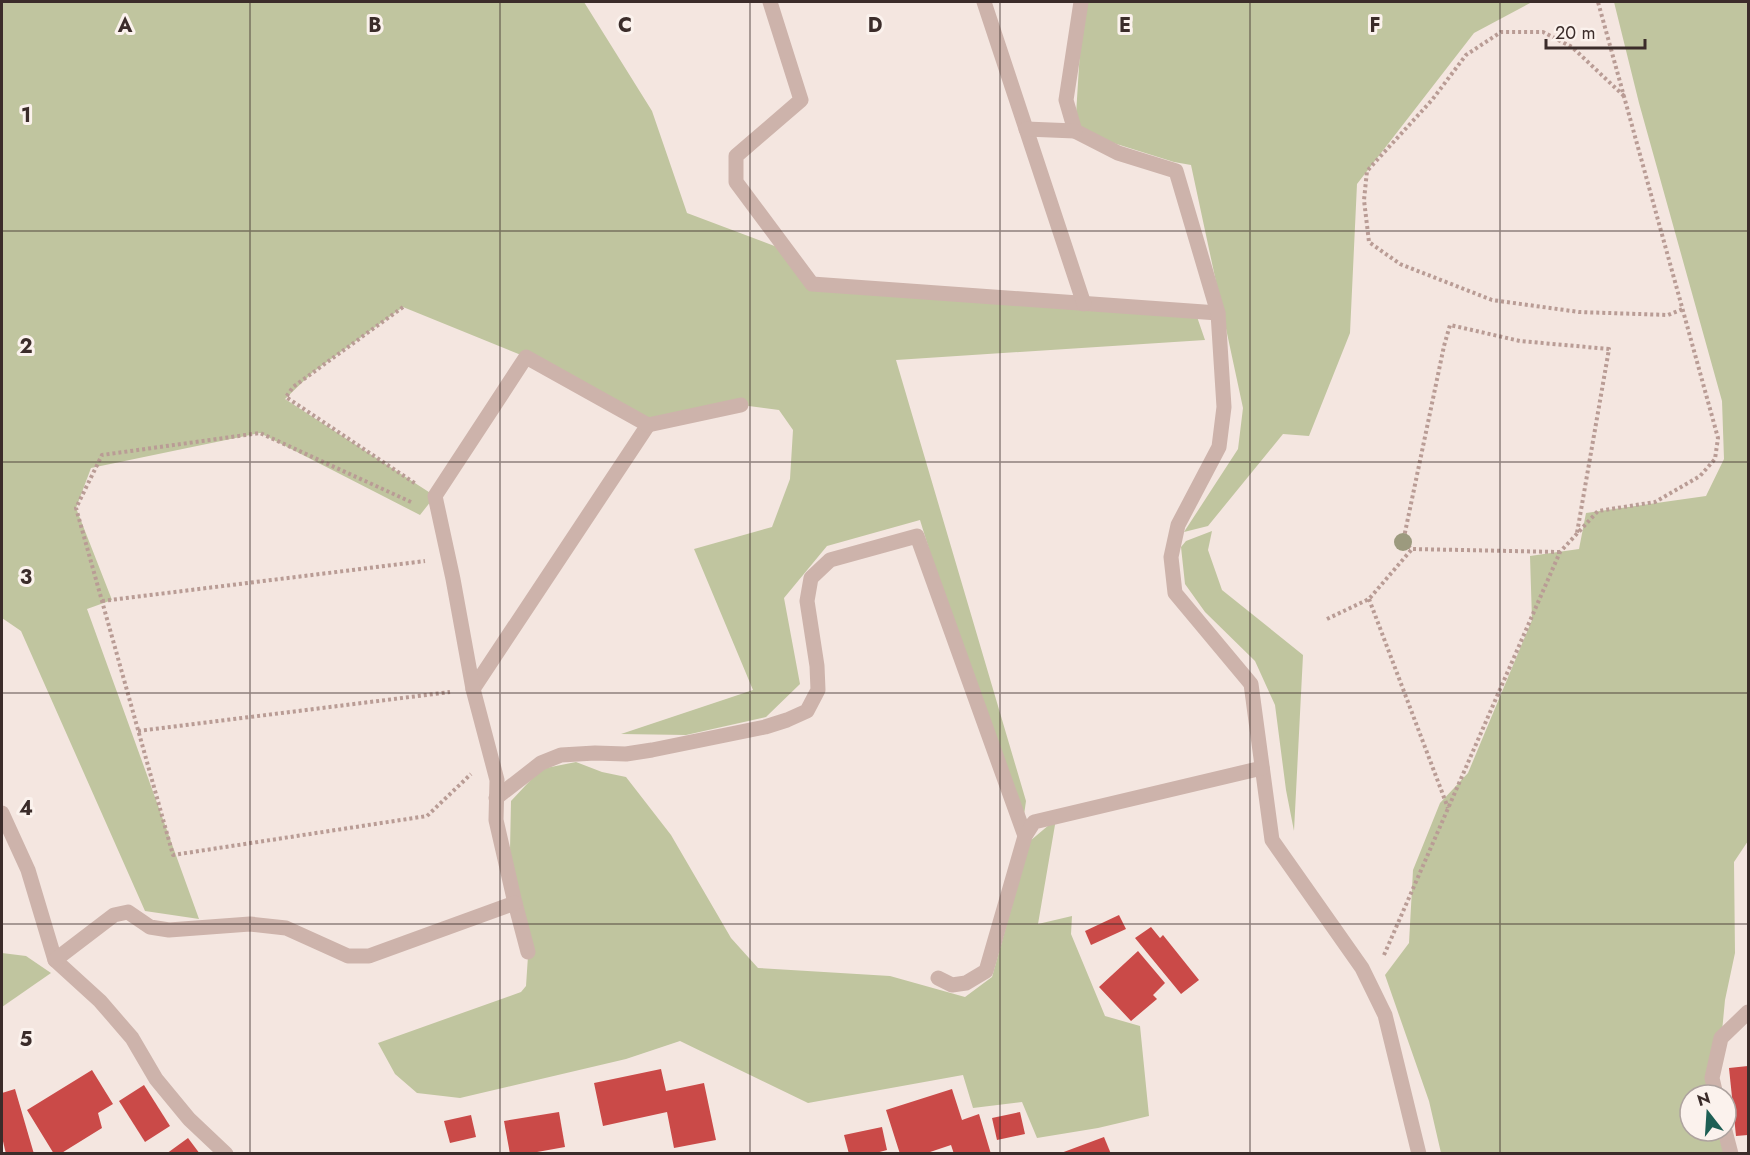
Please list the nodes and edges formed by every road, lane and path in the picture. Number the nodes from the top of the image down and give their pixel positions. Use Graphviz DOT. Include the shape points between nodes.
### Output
graph roads {
  1 [pos="770,2"];
  2 [pos="984,2"];
  3 [pos="1081,2"];
  4 [pos="1598,2"];
  5 [pos="1625,97"];
  6 [pos="1026,129"];
  7 [pos="1075,131"];
  8 [pos="1084,304"];
  9 [pos="403,307"];
  10 [pos="1683,309"];
  11 [pos="1218,313"];
  12 [pos="741,405"];
  13 [pos="648,425"];
  14 [pos="435,496"];
  15 [pos="439,515"];
  16 [pos="1577,533"];
  17 [pos="1412,549"];
  18 [pos="1560,552"];
  19 [pos="448,558"];
  20 [pos="1369,599"];
  21 [pos="102,601"];
  22 [pos="1327,619"];
  23 [pos="473,689"];
  24 [pos="138,731"];
  25 [pos="491,756"];
  26 [pos="1262,768"];
  27 [pos="496,798"];
  28 [pos="1448,808"];
  29 [pos="2,813"];
  30 [pos="1025,836"];
  31 [pos="515,903"];
  32 [pos="528,952"];
  33 [pos="55,960"];
  34 [pos="938,978"];
  35 [pos="1370,986"];
  36 [pos="1749,1012"];
  37 [pos="1713,1083"];
  38 [pos="226,1154"];
  39 [pos="1419,1154"];
  1 -- 8 [label="street" via="801,100 736,156 736,182 812,284"];
  2 -- 6 [label="street"];
  3 -- 7 [label="street" via="1066,100"];
  4 -- 5 [label="path"];
  5 -- 10 [label="path"];
  5 -- 10 [label="path" via="1572,47 1544,32 1501,33 1466,55 1432,100 1367,171 1364,200 1369,242 1400,264 1492,300 1579,312 1668,315"];
  6 -- 7 [label="street"];
  6 -- 8 [label="street"];
  7 -- 11 [label="street" via="1118,153 1176,171"];
  8 -- 11 [label="street"];
  9 -- 14 [label="path" via="293,387 286,397"];
  10 -- 16 [label="path" via="1718,438 1715,459 1700,476 1655,502 1598,511"];
  11 -- 26 [label="street" via="1224,407 1219,447 1178,525 1171,557 1175,593 1251,684"];
  12 -- 13 [label="street"];
  13 -- 14 [label="street" via="526,357"];
  13 -- 23 [label="street"];
  14 -- 15 [label="street"];
  15 -- 19 [label="street"];
  15 -- 21 [label="path" via="260,433 102,455 76,508"];
  16 -- 17 [label="path" via="1609,349 1520,341 1450,325 1403,542"];
  16 -- 18 [label="path"];
  17 -- 18 [label="path"];
  17 -- 20 [label="path"];
  18 -- 28 [label="path"];
  19 -- 21 [label="path"];
  19 -- 23 [label="street"];
  20 -- 22 [label="path"];
  20 -- 28 [label="path"];
  21 -- 24 [label="path"];
  23 -- 24 [label="path"];
  23 -- 25 [label="street"];
  24 -- 25 [label="path" via="173,855 427,816"];
  25 -- 27 [label="street" via="497,780"];
  26 -- 30 [label="street" via="1034,822"];
  26 -- 35 [label="street" via="1272,840 1362,968"];
  27 -- 30 [label="street" via="540,763 561,755 652,750 765,727 807,711 818,690 807,601 811,578 830,560 916,536"];
  27 -- 31 [label="street" via="496,820"];
  28 -- 35 [label="path"];
  29 -- 33 [label="street" via="28,870"];
  30 -- 34 [label="street" via="986,971 952,986"];
  31 -- 32 [label="street"];
  31 -- 33 [label="street" via="369,956 348,956 286,928 250,924 169,930 150,927 128,912 114,915"];
  33 -- 38 [label="street" via="132,1038 156,1079"];
  35 -- 39 [label="street" via="1385,1015"];
  36 -- 37 [label="street" via="1721,1038"];
}
